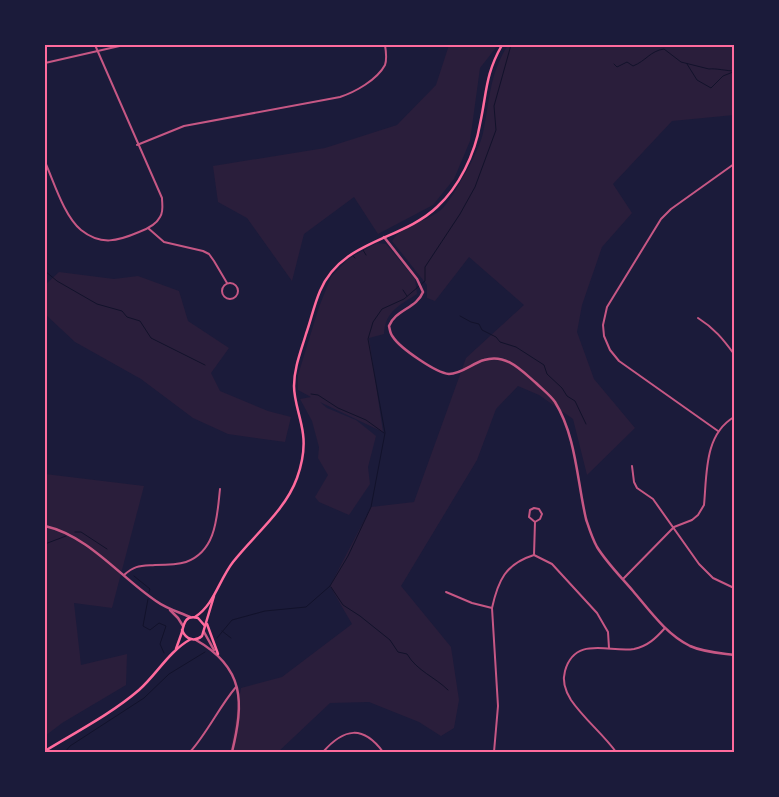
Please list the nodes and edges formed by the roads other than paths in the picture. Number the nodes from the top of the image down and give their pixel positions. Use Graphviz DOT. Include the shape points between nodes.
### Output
graph roads {
  1 [pos="95,45"];
  2 [pos="124,45"];
  3 [pos="385,45"];
  4 [pos="502,45"];
  5 [pos="96,50"];
  6 [pos="45,63"];
  7 [pos="137,145"];
  8 [pos="45,162"];
  9 [pos="734,164"];
  10 [pos="148,228"];
  11 [pos="384,236"];
  12 [pos="227,284"];
  13 [pos="698,318"];
  14 [pos="734,354"];
  15 [pos="734,416"];
  16 [pos="718,432"];
  17 [pos="632,466"];
  18 [pos="220,489"];
  19 [pos="534,522"];
  20 [pos="45,526"];
  21 [pos="674,527"];
  22 [pos="534,556"];
  23 [pos="124,575"];
  24 [pos="623,579"];
  25 [pos="734,588"];
  26 [pos="215,592"];
  27 [pos="446,592"];
  28 [pos="492,608"];
  29 [pos="169,609"];
  30 [pos="195,617"];
  31 [pos="191,618"];
  32 [pos="206,625"];
  33 [pos="182,628"];
  34 [pos="665,628"];
  35 [pos="204,632"];
  36 [pos="191,639"];
  37 [pos="196,640"];
  38 [pos="608,648"];
  39 [pos="175,650"];
  40 [pos="214,651"];
  41 [pos="218,654"];
  42 [pos="734,655"];
  43 [pos="237,686"];
  44 [pos="45,751"];
  45 [pos="190,752"];
  46 [pos="232,752"];
  47 [pos="323,752"];
  48 [pos="383,752"];
  49 [pos="494,752"];
  50 [pos="616,752"];
  1 -- 5 [label="street"];
  2 -- 5 [label="street"];
  3 -- 7 [label="street" via="385,64 352,93 184,126"];
  4 -- 11 [label="main road" via="486,82 476,139 452,189 426,216"];
  5 -- 6 [label="street"];
  5 -- 7 [label="street"];
  7 -- 10 [label="street" via="162,198 161,216"];
  8 -- 10 [label="street" via="75,225 90,236 100,240 121,240"];
  9 -- 16 [label="street" via="661,219 607,306 603,325 607,344 619,361"];
  10 -- 12 [label="street" via="164,242 209,254"];
  11 -- 24 [label="street" via="422,289 421,297 393,319 389,326 393,338 438,371 449,374 485,359 509,361 554,401 573,450 591,533"];
  11 -- 26 [label="main road" via="348,255 323,285 295,372 294,394 304,444 297,479 282,506 232,563"];
  12 -- 12 [label="street" via="223,287 223,295 235,298 237,286"];
  13 -- 14 [label="street" via="716,331"];
  15 -- 16 [label="street"];
  16 -- 21 [label="street" via="711,447 704,505 698,516"];
  17 -- 21 [label="street" via="637,488 653,499"];
  18 -- 23 [label="street" via="215,530 198,554 186,562 172,565 135,566"];
  19 -- 19 [label="street" via="529,517 530,510 540,509 540,520"];
  19 -- 22 [label="street"];
  20 -- 23 [label="street" via="74,538"];
  21 -- 24 [label="street"];
  21 -- 25 [label="street" via="699,564 714,578"];
  22 -- 28 [label="street" via="508,568"];
  22 -- 38 [label="street" via="552,564 597,613 608,632"];
  23 -- 29 [label="street"];
  24 -- 34 [label="street"];
  26 -- 30 [label="main road" via="206,608"];
  26 -- 32 [label="main road"];
  27 -- 28 [label="street"];
  28 -- 49 [label="street" via="498,706"];
  29 -- 31 [label="street"];
  29 -- 33 [label="street"];
  30 -- 31 [label="main road"];
  30 -- 32 [label="main road"];
  31 -- 33 [label="main road"];
  32 -- 35 [label="main road"];
  32 -- 41 [label="main road"];
  33 -- 36 [label="main road" via="185,636"];
  33 -- 39 [label="main road"];
  34 -- 38 [label="street" via="650,643 640,647"];
  34 -- 42 [label="street" via="691,646"];
  35 -- 37 [label="main road"];
  35 -- 40 [label="street"];
  36 -- 37 [label="main road"];
  36 -- 39 [label="main road"];
  37 -- 40 [label="street"];
  38 -- 50 [label="street" via="579,652 567,667 564,682 571,700"];
  39 -- 44 [label="main road" via="133,695"];
  40 -- 41 [label="street"];
  41 -- 43 [label="street"];
  43 -- 45 [label="street"];
  43 -- 46 [label="street" via="239,717"];
  47 -- 48 [label="street" via="344,734 352,732 369,737"];
}
